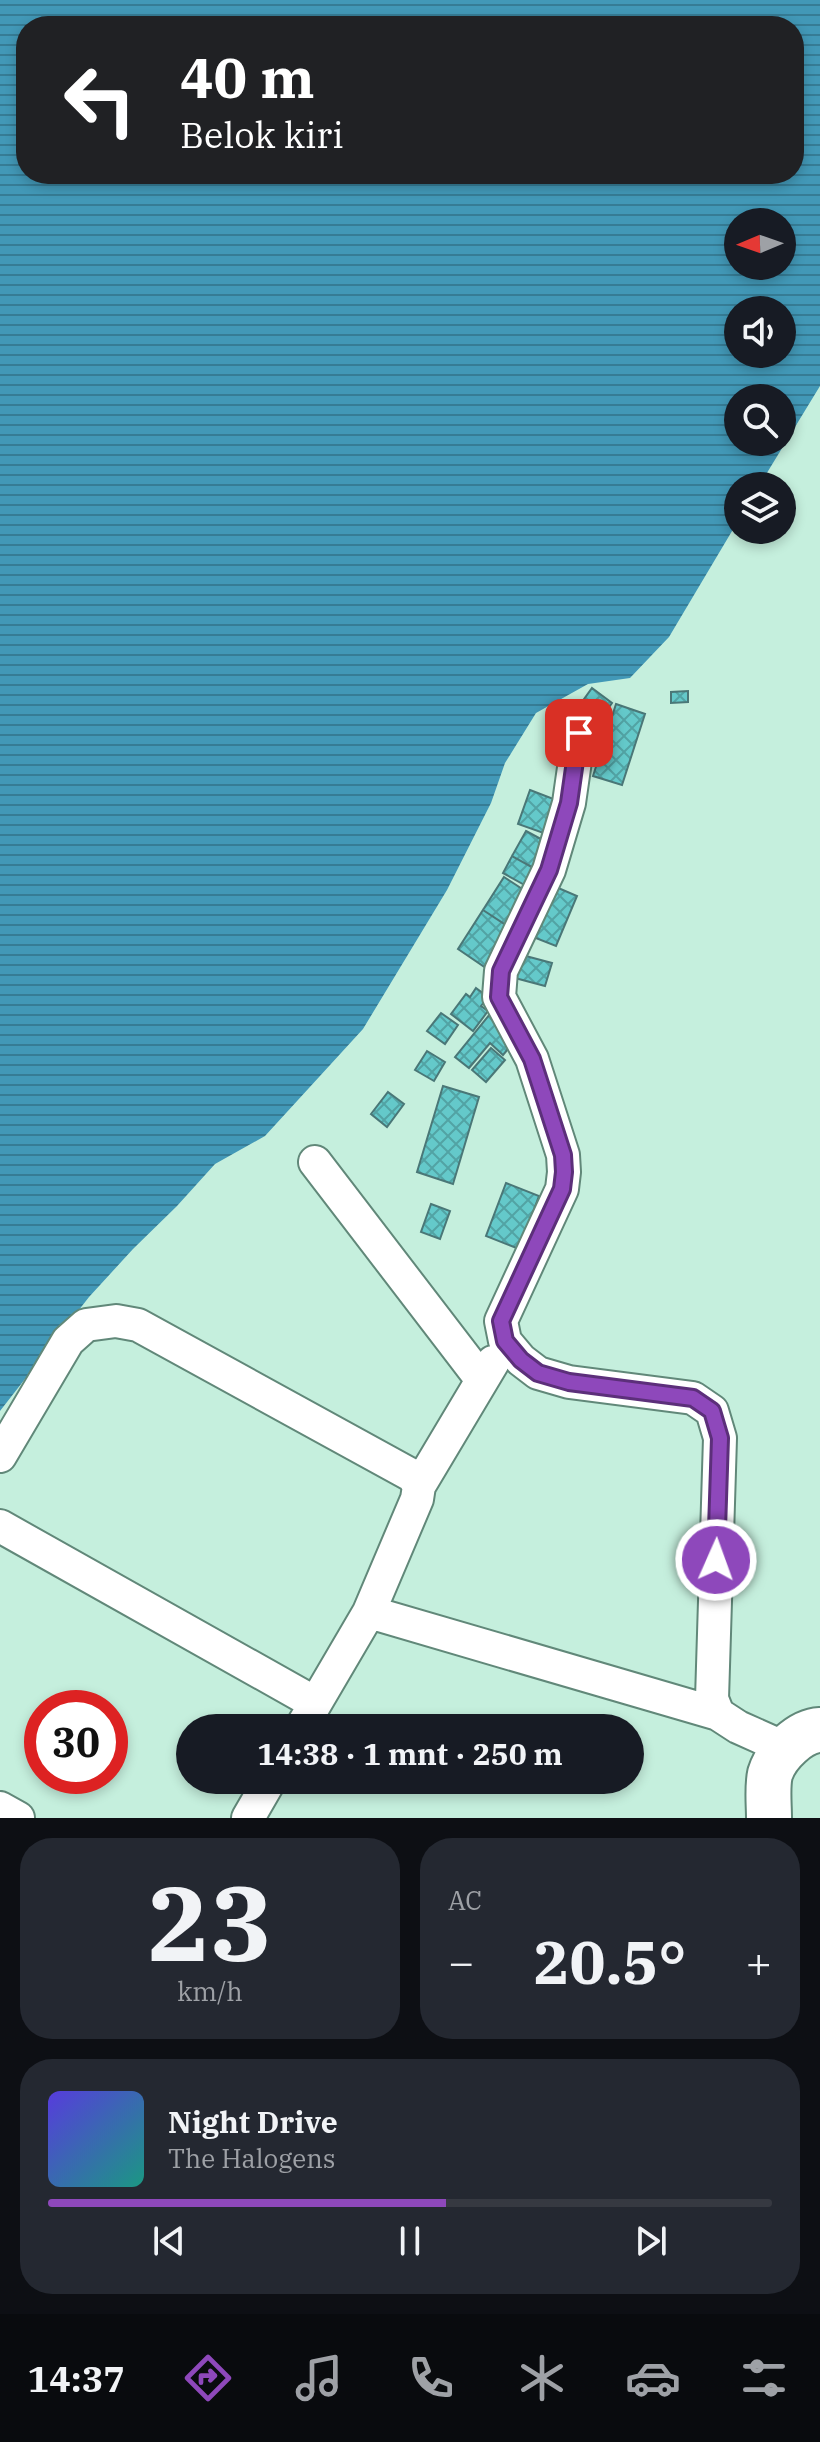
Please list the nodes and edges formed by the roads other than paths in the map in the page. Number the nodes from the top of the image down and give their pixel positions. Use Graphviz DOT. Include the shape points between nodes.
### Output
graph roads {
  1 [pos="579,733"];
  2 [pos="315,1162"];
  3 [pos="505,1341"];
  4 [pos="482,1380"];
  5 [pos="0,1456"];
  6 [pos="419,1486"];
  7 [pos="0,1526"];
  8 [pos="369,1612"];
  9 [pos="305,1714"];
  10 [pos="309,1714"];
  11 [pos="718,1714"];
  12 [pos="803,1739"];
  13 [pos="262,1794"];
  14 [pos="0,1808"];
  15 [pos="18,1818"];
  16 [pos="248,1818"];
  17 [pos="769,1818"];
  1 -- 3 [label="street" via="569,803 549,870 498,985 499,997 532,1059 564,1172 562,1189 501,1321"];
  2 -- 4 [label="street"];
  3 -- 4 [label="street"];
  3 -- 11 [label="street" via="538,1373 693,1398 712,1411 720,1438 712,1699"];
  4 -- 6 [label="street"];
  5 -- 6 [label="street" via="68,1341 86,1325 116,1321 138,1325 401,1468"];
  6 -- 8 [label="street"];
  7 -- 9 [label="street"];
  8 -- 10 [label="street"];
  8 -- 11 [label="street"];
  11 -- 12 [label="street" via="738,1727"];
  12 -- 17 [label="main road" via="770,1773"];
  13 -- 16 [label="street"];
  14 -- 15 [label="street"];
}
